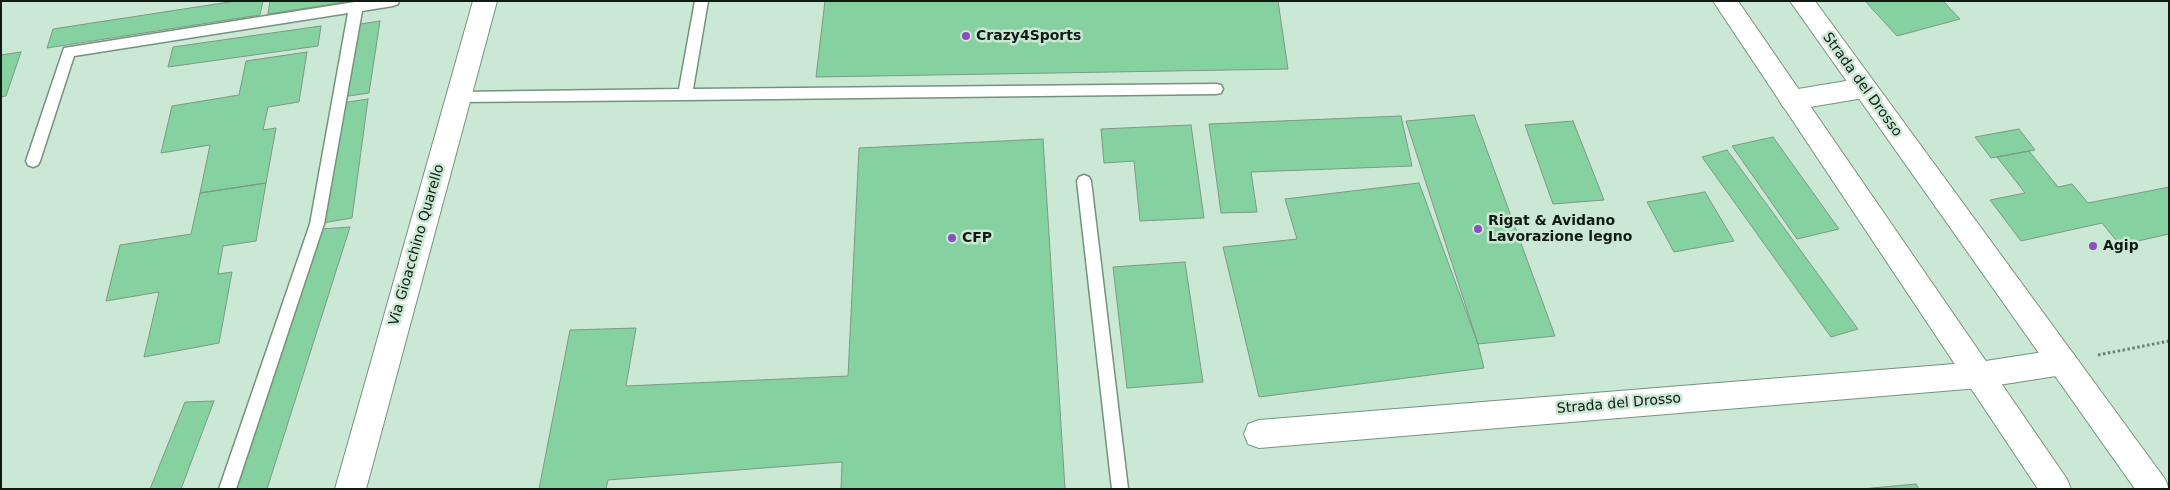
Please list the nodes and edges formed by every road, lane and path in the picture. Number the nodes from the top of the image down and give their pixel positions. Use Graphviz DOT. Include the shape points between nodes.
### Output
graph roads {
  1 [pos="393,1"];
  2 [pos="485,1"];
  3 [pos="702,1"];
  4 [pos="1725,1"];
  5 [pos="1802,1"];
  6 [pos="356,7"];
  7 [pos="1864,88"];
  8 [pos="1216,90"];
  9 [pos="685,95"];
  10 [pos="458,97"];
  11 [pos="1792,100"];
  12 [pos="33,161"];
  13 [pos="1084,180"];
  14 [pos="2169,341"];
  15 [pos="2063,362"];
  16 [pos="1979,375"];
  17 [pos="1259,434"];
  18 [pos="227,489"];
  19 [pos="350,489"];
  20 [pos="1120,489"];
  21 [pos="2056,489"];
  22 [pos="2154,489"];
  1 -- 6 [label="lane"];
  2 -- 10 [label="street, Via Gioacchino Quarello"];
  3 -- 9 [label="lane"];
  4 -- 11 [label="street"];
  5 -- 7 [label="street, Strada del Drosso"];
  6 -- 12 [label="lane" via="69,52"];
  6 -- 18 [label="lane" via="316,224"];
  7 -- 11 [label="street"];
  7 -- 15 [label="street, Strada del Drosso"];
  8 -- 9 [label="lane"];
  9 -- 10 [label="lane"];
  10 -- 19 [label="street, Via Gioacchino Quarello"];
  11 -- 16 [label="street"];
  13 -- 20 [label="lane"];
  14 -- 15 [label="path"];
  15 -- 16 [label="street, Strada del Drosso"];
  15 -- 22 [label="street, Strada del Drosso"];
  16 -- 17 [label="street, Strada del Drosso"];
  16 -- 21 [label="street"];
}
